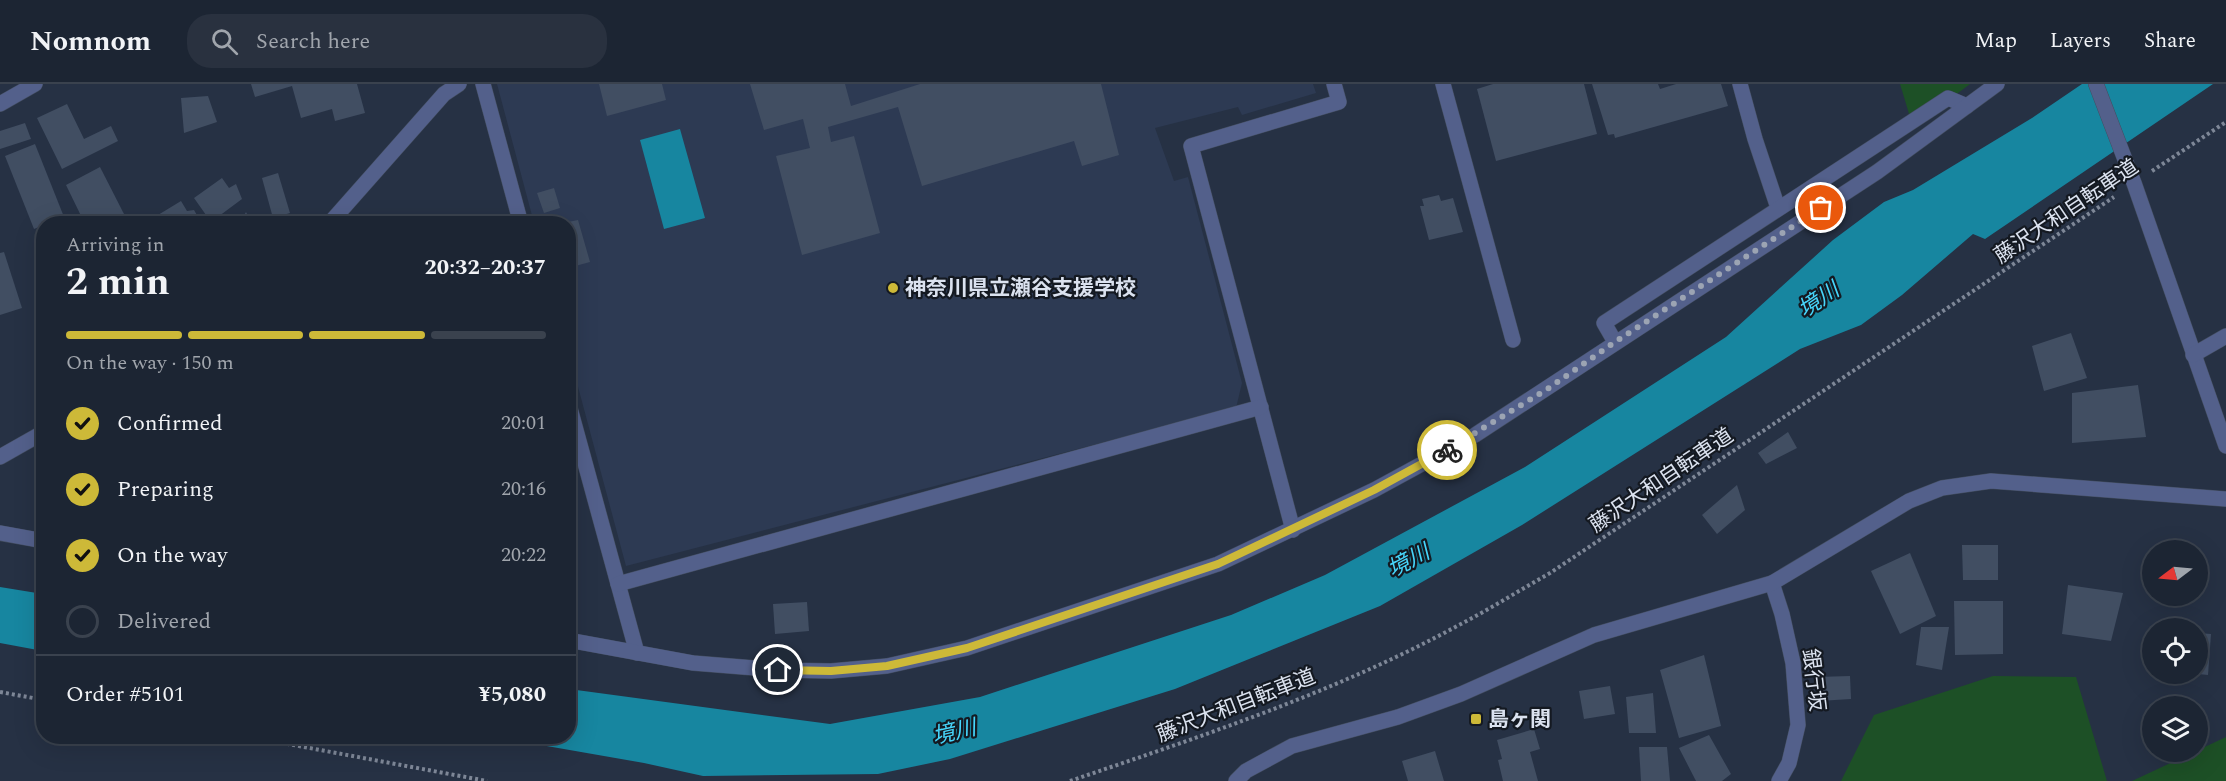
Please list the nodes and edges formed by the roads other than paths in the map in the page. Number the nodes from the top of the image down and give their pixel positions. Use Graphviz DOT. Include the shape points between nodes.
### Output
graph roads {
  1 [pos="35,84"];
  2 [pos="459,84"];
  3 [pos="483,84"];
  4 [pos="1334,84"];
  5 [pos="1443,84"];
  6 [pos="1740,84"];
  7 [pos="1996,84"];
  8 [pos="2096,84"];
  9 [pos="440,89"];
  10 [pos="0,105"];
  11 [pos="1967,106"];
  12 [pos="1778,208"];
  13 [pos="336,216"];
  14 [pos="518,216"];
  15 [pos="2226,336"];
  16 [pos="1513,340"];
  17 [pos="1615,342"];
  18 [pos="2193,355"];
  19 [pos="1261,407"];
  20 [pos="576,430"];
  21 [pos="36,437"];
  22 [pos="2226,446"];
  23 [pos="0,457"];
  24 [pos="2226,499"];
  25 [pos="1293,530"];
  26 [pos="0,533"];
  27 [pos="36,540"];
  28 [pos="618,584"];
  29 [pos="1772,584"];
  30 [pos="576,642"];
  31 [pos="637,653"];
  32 [pos="1236,781"];
  33 [pos="1779,781"];
  1 -- 10 [label="street"];
  2 -- 9 [label="street"];
  3 -- 14 [label="street"];
  4 -- 19 [label="street" via="1339,102 1191,146"];
  5 -- 16 [label="street"];
  6 -- 12 [label="street"];
  7 -- 11 [label="street"];
  8 -- 18 [label="street"];
  9 -- 13 [label="street"];
  11 -- 12 [label="street" via="1948,98"];
  11 -- 17 [label="street" via="1867,178"];
  12 -- 17 [label="street" via="1604,324"];
  15 -- 18 [label="street"];
  17 -- 25 [label="street" via="1475,435"];
  18 -- 22 [label="street"];
  19 -- 25 [label="street"];
  19 -- 28 [label="street"];
  20 -- 28 [label="street"];
  21 -- 23 [label="street"];
  24 -- 29 [label="street" via="1991,481 1942,488 1908,501"];
  25 -- 31 [label="street" via="1218,564 989,641 887,666 778,670 693,663"];
  26 -- 27 [label="street"];
  28 -- 31 [label="street"];
  29 -- 32 [label="street" via="1594,635 1461,694 1398,717 1292,746 1246,771"];
  29 -- 33 [label="street, 銀行坂" via="1792,663 1798,725 1789,763"];
  30 -- 31 [label="street"];
}
